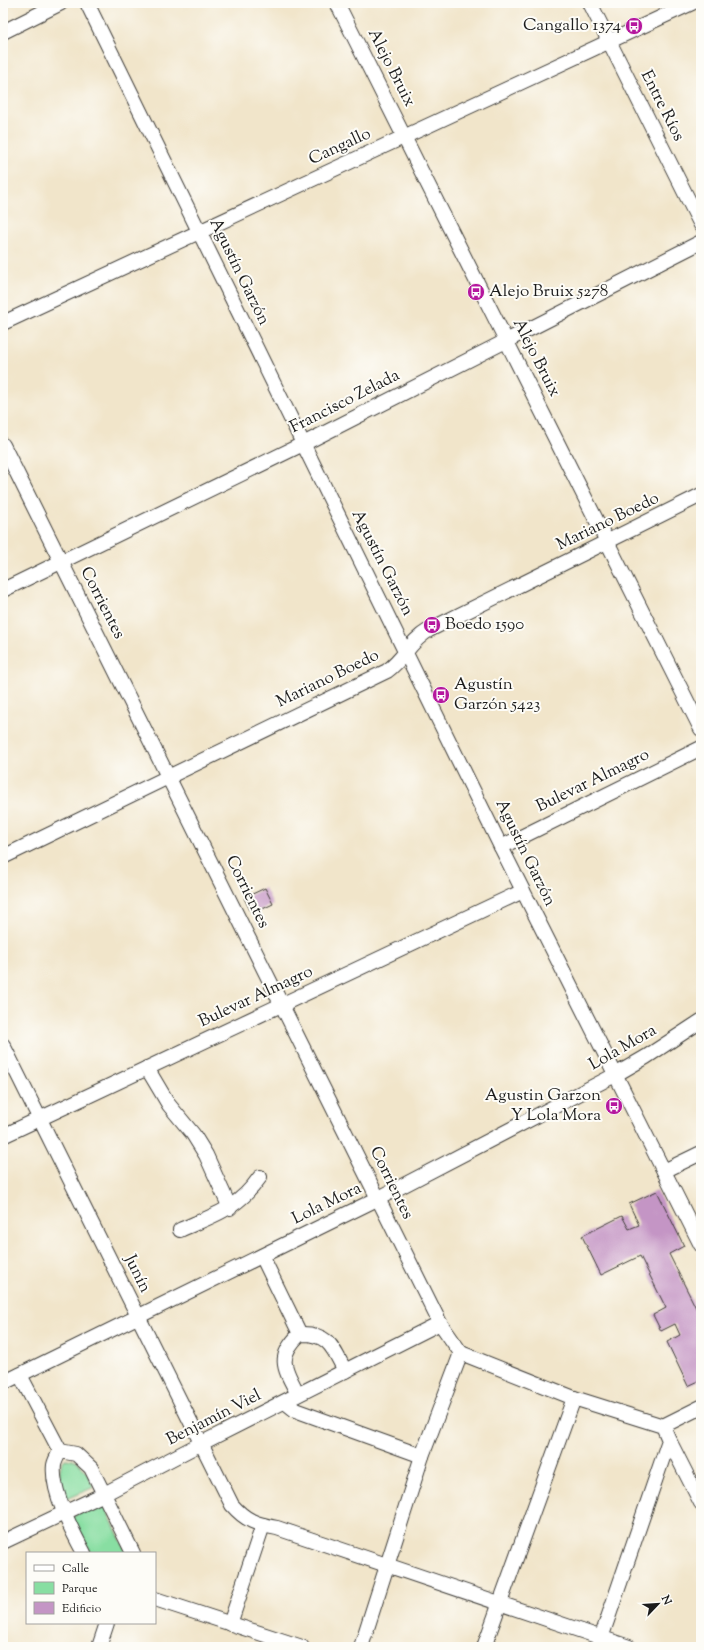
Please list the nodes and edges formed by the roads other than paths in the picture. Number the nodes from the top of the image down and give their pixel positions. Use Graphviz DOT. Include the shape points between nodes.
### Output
graph roads {
  1 [pos="61,3"];
  2 [pos="87,3"];
  3 [pos="337,3"];
  4 [pos="590,3"];
  5 [pos="692,3"];
  6 [pos="3,32"];
  7 [pos="609,42"];
  8 [pos="406,137"];
  9 [pos="701,225"];
  10 [pos="200,232"];
  11 [pos="701,242"];
  12 [pos="3,323"];
  13 [pos="507,341"];
  14 [pos="303,444"];
  15 [pos="3,446"];
  16 [pos="701,495"];
  17 [pos="608,542"];
  18 [pos="61,561"];
  19 [pos="3,590"];
  20 [pos="406,650"];
  21 [pos="701,730"];
  22 [pos="701,748"];
  23 [pos="169,776"];
  24 [pos="502,847"];
  25 [pos="3,857"];
  26 [pos="523,891"];
  27 [pos="282,1005"];
  28 [pos="701,1020"];
  29 [pos="3,1045"];
  30 [pos="147,1068"];
  31 [pos="615,1075"];
  32 [pos="40,1119"];
  33 [pos="3,1136"];
  34 [pos="701,1153"];
  35 [pos="664,1171"];
  36 [pos="260,1177"];
  37 [pos="378,1198"];
  38 [pos="230,1208"];
  39 [pos="180,1230"];
  40 [pos="701,1245"];
  41 [pos="262,1256"];
  42 [pos="138,1317"];
  43 [pos="440,1323"];
  44 [pos="300,1334"];
  45 [pos="461,1353"];
  46 [pos="346,1371"];
  47 [pos="20,1375"];
  48 [pos="3,1383"];
  49 [pos="298,1394"];
  50 [pos="574,1398"];
  51 [pos="285,1402"];
  52 [pos="701,1407"];
  53 [pos="663,1426"];
  54 [pos="669,1440"];
  55 [pos="202,1443"];
  56 [pos="60,1451"];
  57 [pos="422,1456"];
  58 [pos="104,1494"];
  59 [pos="701,1503"];
  60 [pos="65,1512"];
  61 [pos="263,1525"];
  62 [pos="3,1542"];
  63 [pos="83,1552"];
  64 [pos="133,1552"];
  65 [pos="388,1566"];
  66 [pos="156,1599"];
  67 [pos="500,1603"];
  68 [pos="106,1624"];
  69 [pos="230,1624"];
  70 [pos="599,1642"];
  71 [pos="99,1647"];
  72 [pos="302,1647"];
  73 [pos="361,1647"];
  74 [pos="484,1647"];
  75 [pos="629,1647"];
  1 -- 6 [label="street"];
  2 -- 10 [label="street, Agustín Garzón"];
  3 -- 8 [label="street, Alejo Bruix"];
  4 -- 7 [label="street, Entre Ríos"];
  5 -- 7 [label="street, Cangallo"];
  7 -- 8 [label="street, Cangallo"];
  7 -- 9 [label="street, Entre Ríos"];
  8 -- 10 [label="street, Cangallo"];
  8 -- 13 [label="street, Alejo Bruix"];
  10 -- 12 [label="street, Cangallo"];
  10 -- 14 [label="street, Agustín Garzón"];
  11 -- 13 [label="street, Francisco Zelada"];
  13 -- 14 [label="street, Francisco Zelada"];
  13 -- 17 [label="street, Alejo Bruix"];
  14 -- 18 [label="street, Francisco Zelada"];
  14 -- 20 [label="street, Agustín Garzón"];
  15 -- 18 [label="street, Corrientes"];
  16 -- 17 [label="street, Mariano Boedo"];
  17 -- 20 [label="street, Mariano Boedo" via="429,630"];
  17 -- 21 [label="street, Alejo Bruix"];
  18 -- 19 [label="street, Francisco Zelada"];
  18 -- 23 [label="street, Corrientes"];
  20 -- 23 [label="street, Mariano Boedo" via="401,660 387,671"];
  20 -- 24 [label="street, Agustín Garzón"];
  22 -- 24 [label="street, Bulevar Almagro"];
  23 -- 25 [label="street, Mariano Boedo"];
  23 -- 27 [label="street, Corrientes"];
  24 -- 26 [label="street, Agustín Garzón"];
  26 -- 27 [label="street, Bulevar Almagro"];
  26 -- 31 [label="street, Agustín Garzón"];
  27 -- 30 [label="street, Bulevar Almagro"];
  27 -- 37 [label="street, Corrientes"];
  28 -- 31 [label="street, Lola Mora"];
  29 -- 32 [label="street, Junín"];
  30 -- 32 [label="street, Bulevar Almagro"];
  30 -- 38 [label="street" via="169,1105 193,1134 206,1155"];
  31 -- 35 [label="street, Agustín Garzón"];
  31 -- 37 [label="street, Lola Mora"];
  32 -- 33 [label="street, Bulevar Almagro"];
  32 -- 42 [label="street, Junín"];
  34 -- 35 [label="street"];
  35 -- 40 [label="street, Agustín Garzón"];
  36 -- 38 [label="street" via="250,1192"];
  37 -- 41 [label="street, Lola Mora"];
  37 -- 43 [label="street, Corrientes"];
  38 -- 39 [label="street"];
  41 -- 42 [label="street, Lola Mora"];
  41 -- 44 [label="street"];
  42 -- 47 [label="street, Lola Mora"];
  42 -- 55 [label="street, Junín"];
  43 -- 45 [label="street, Corrientes"];
  43 -- 46 [label="street, Benjamín Viel"];
  44 -- 46 [label="street" via="314,1333 324,1338"];
  44 -- 49 [label="street" via="289,1344 285,1356 285,1370"];
  45 -- 50 [label="street"];
  45 -- 57 [label="street"];
  46 -- 49 [label="street, Benjamín Viel"];
  47 -- 48 [label="street, Lola Mora"];
  47 -- 56 [label="street"];
  49 -- 51 [label="street, Benjamín Viel"];
  50 -- 53 [label="street"];
  50 -- 67 [label="street"];
  51 -- 55 [label="street, Benjamín Viel"];
  51 -- 57 [label="street" via="295,1410"];
  52 -- 53 [label="street"];
  53 -- 54 [label="street"];
  54 -- 59 [label="street"];
  54 -- 70 [label="street"];
  55 -- 58 [label="street, Benjamín Viel"];
  55 -- 61 [label="street, Junín" via="232,1504 242,1517"];
  56 -- 58 [label="street" via="83,1458"];
  56 -- 60 [label="street" via="54,1464 54,1473"];
  57 -- 65 [label="street"];
  58 -- 60 [label="street, Benjamín Viel"];
  58 -- 64 [label="street"];
  60 -- 62 [label="street, Benjamín Viel"];
  60 -- 63 [label="street" via="69,1526"];
  61 -- 65 [label="street"];
  61 -- 69 [label="street"];
  65 -- 67 [label="street"];
  65 -- 73 [label="street"];
  66 -- 69 [label="street"];
  67 -- 70 [label="street"];
  67 -- 74 [label="street"];
  68 -- 71 [label="street"];
  69 -- 72 [label="street"];
  70 -- 75 [label="street"];
}
